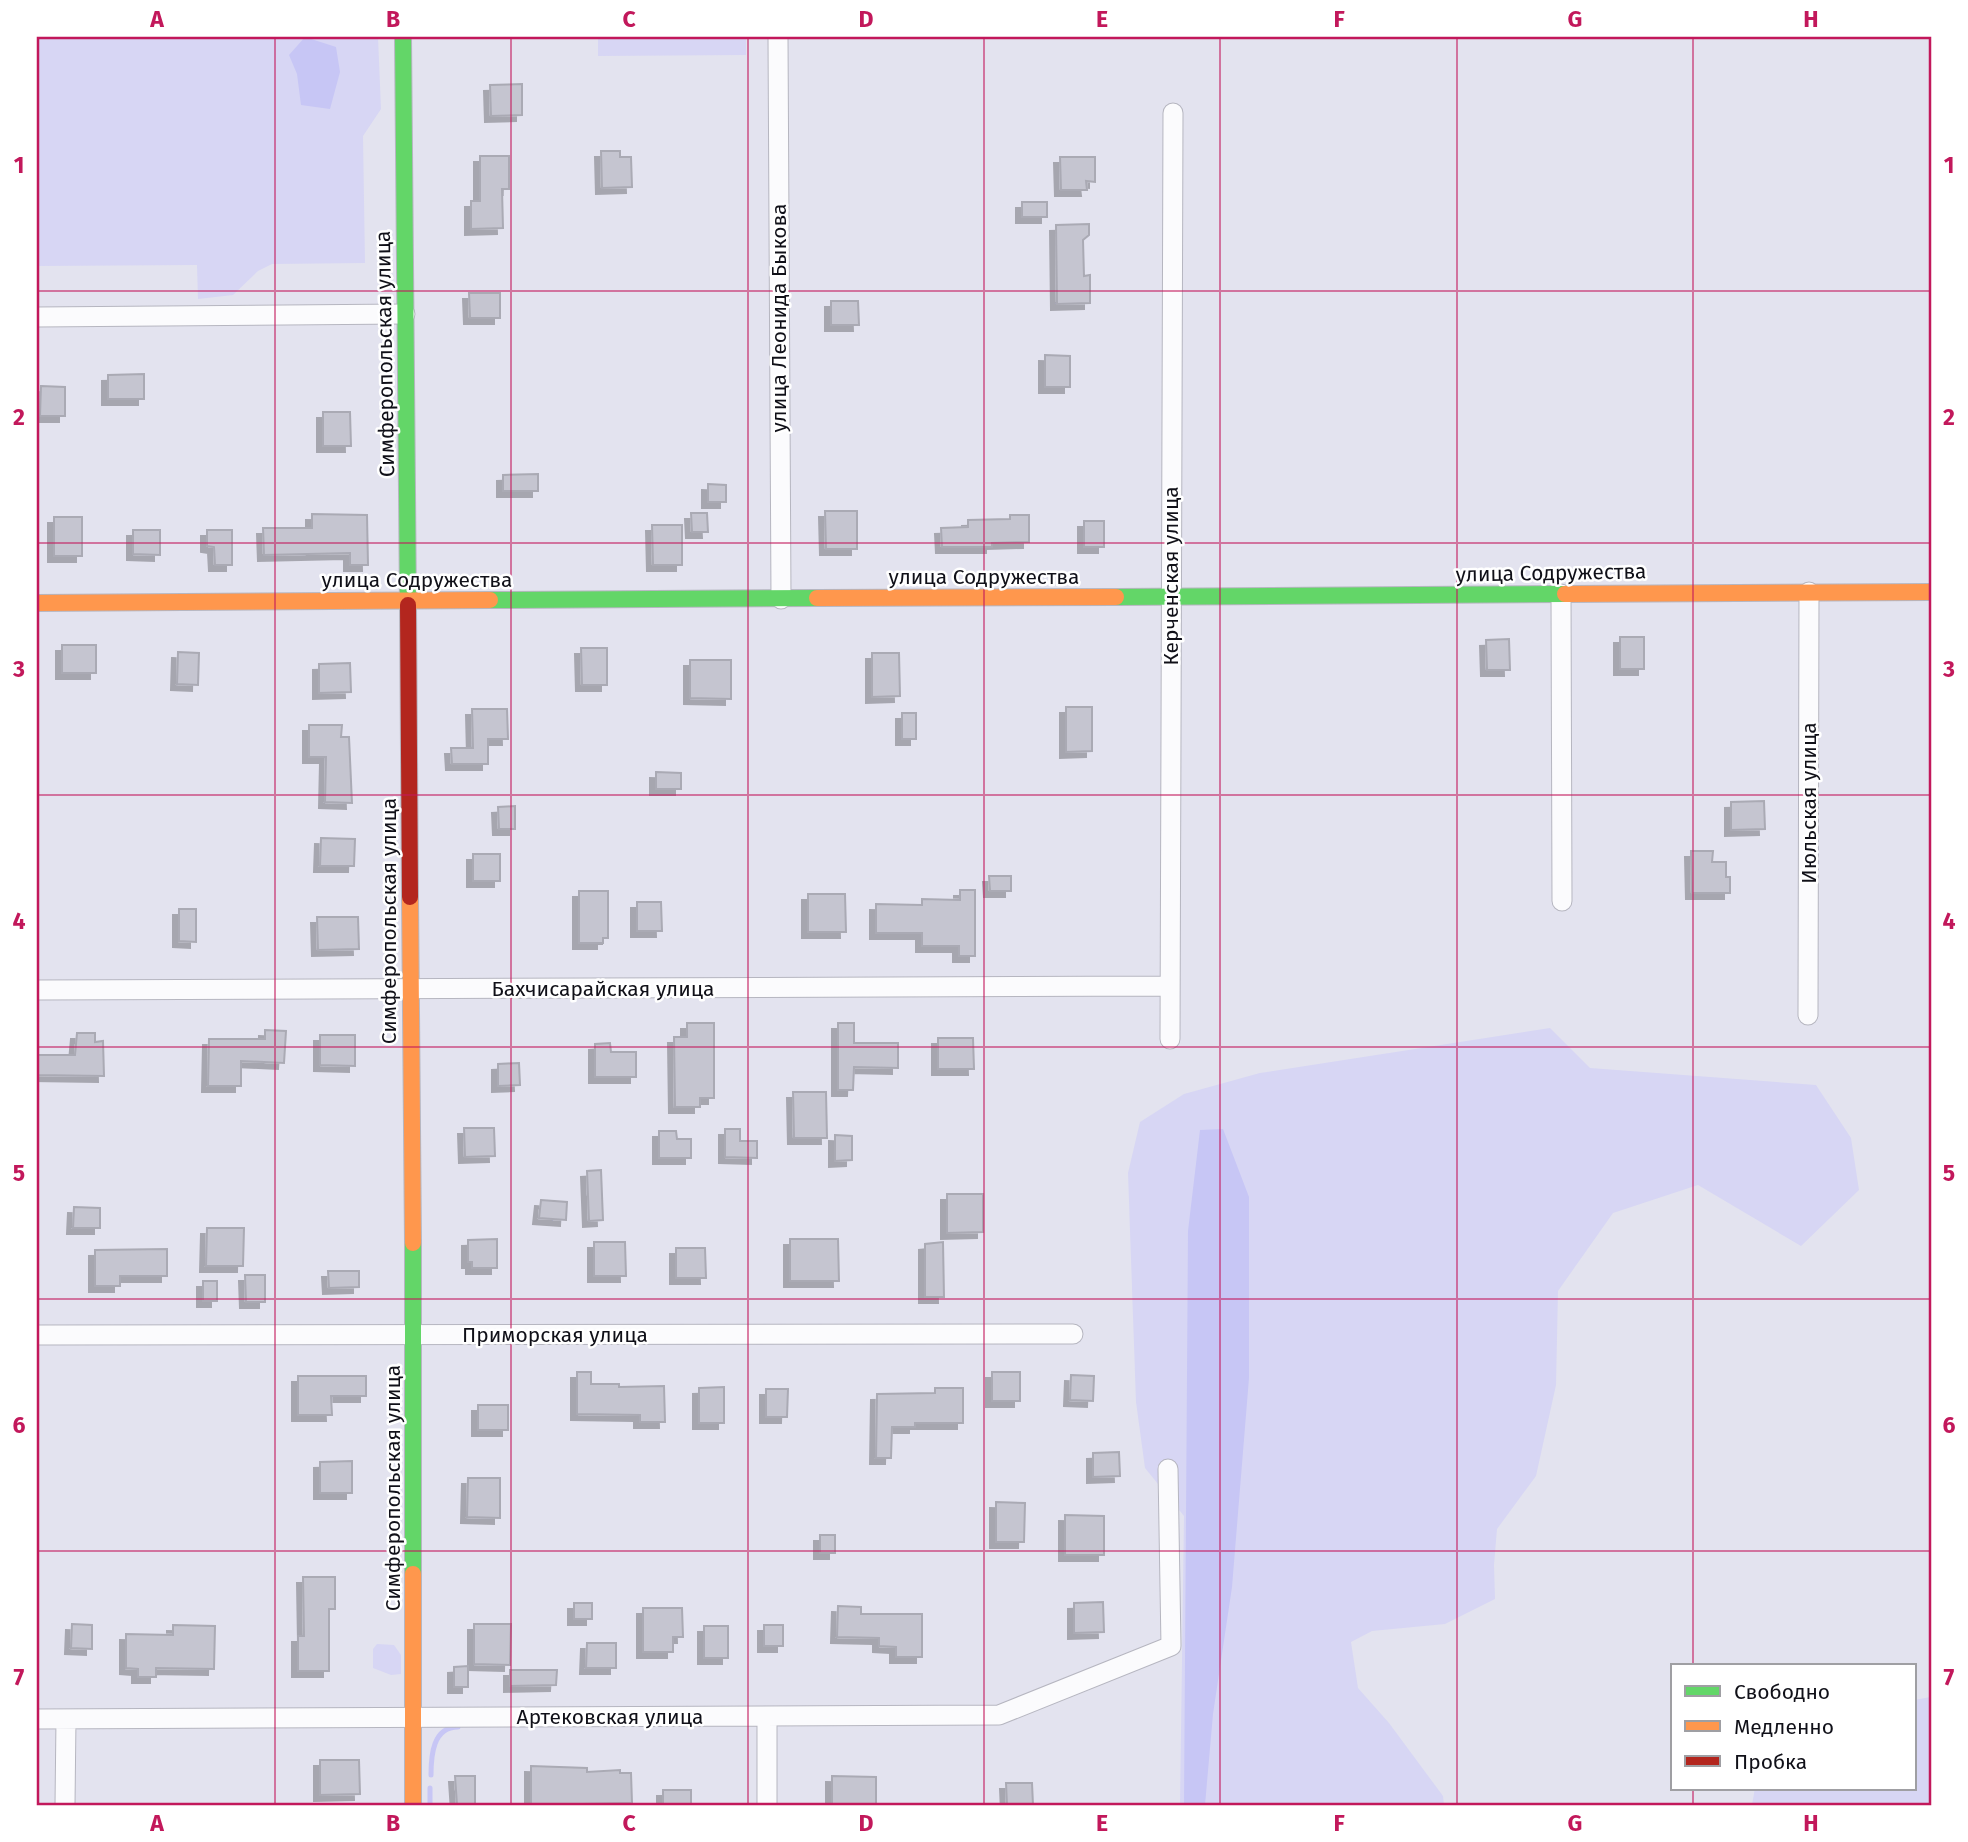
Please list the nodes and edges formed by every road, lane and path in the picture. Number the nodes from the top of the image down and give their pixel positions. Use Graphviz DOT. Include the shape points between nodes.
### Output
graph roads {
  1 [pos="403,37"];
  2 [pos="778,37"];
  3 [pos="1173,113"];
  4 [pos="405,314"];
  5 [pos="37,317"];
  6 [pos="1809,592"];
  7 [pos="1931,592"];
  8 [pos="1561,594"];
  9 [pos="1171,598"];
  10 [pos="780,599"];
  11 [pos="409,600"];
  12 [pos="37,603"];
  13 [pos="1562,901"];
  14 [pos="1169,986"];
  15 [pos="37,990"];
  16 [pos="410,990"];
  17 [pos="1808,1015"];
  18 [pos="1170,1039"];
  19 [pos="1073,1334"];
  20 [pos="37,1335"];
  21 [pos="414,1335"];
  22 [pos="1168,1469"];
  23 [pos="414,1717"];
  24 [pos="767,1717"];
  25 [pos="37,1718"];
  26 [pos="66,1719"];
  27 [pos="65,1805"];
  28 [pos="413,1805"];
  29 [pos="766,1805"];
  1 -- 4 [label="street, Симферопольская улица"];
  2 -- 10 [label="street, улица Леонида Быкова"];
  3 -- 9 [label="street, Керченская улица"];
  4 -- 5 [label="street"];
  4 -- 11 [label="street, Симферопольская улица"];
  6 -- 7 [label="street, улица Содружества"];
  6 -- 8 [label="street, улица Содружества"];
  6 -- 17 [label="street, Июльская улица"];
  8 -- 9 [label="street, улица Содружества"];
  8 -- 13 [label="street"];
  9 -- 10 [label="street, улица Содружества"];
  9 -- 14 [label="street, Керченская улица"];
  10 -- 11 [label="street, улица Содружества"];
  11 -- 12 [label="street, улица Содружества"];
  11 -- 16 [label="street, Симферопольская улица"];
  14 -- 16 [label="street, Бахчисарайская улица"];
  14 -- 18 [label="street, Керченская улица"];
  15 -- 16 [label="street, Бахчисарайская улица"];
  16 -- 21 [label="street, Симферопольская улица"];
  19 -- 21 [label="street, Приморская улица"];
  20 -- 21 [label="street, Приморская улица"];
  21 -- 23 [label="street, Симферопольская улица"];
  22 -- 24 [label="street, Артековская улица" via="1171,1646 999,1715"];
  23 -- 24 [label="street, Артековская улица"];
  23 -- 26 [label="street, Артековская улица"];
  23 -- 28 [label="street, Симферопольская улица"];
  24 -- 29 [label="street"];
  25 -- 26 [label="street, Артековская улица"];
  26 -- 27 [label="street"];
}
